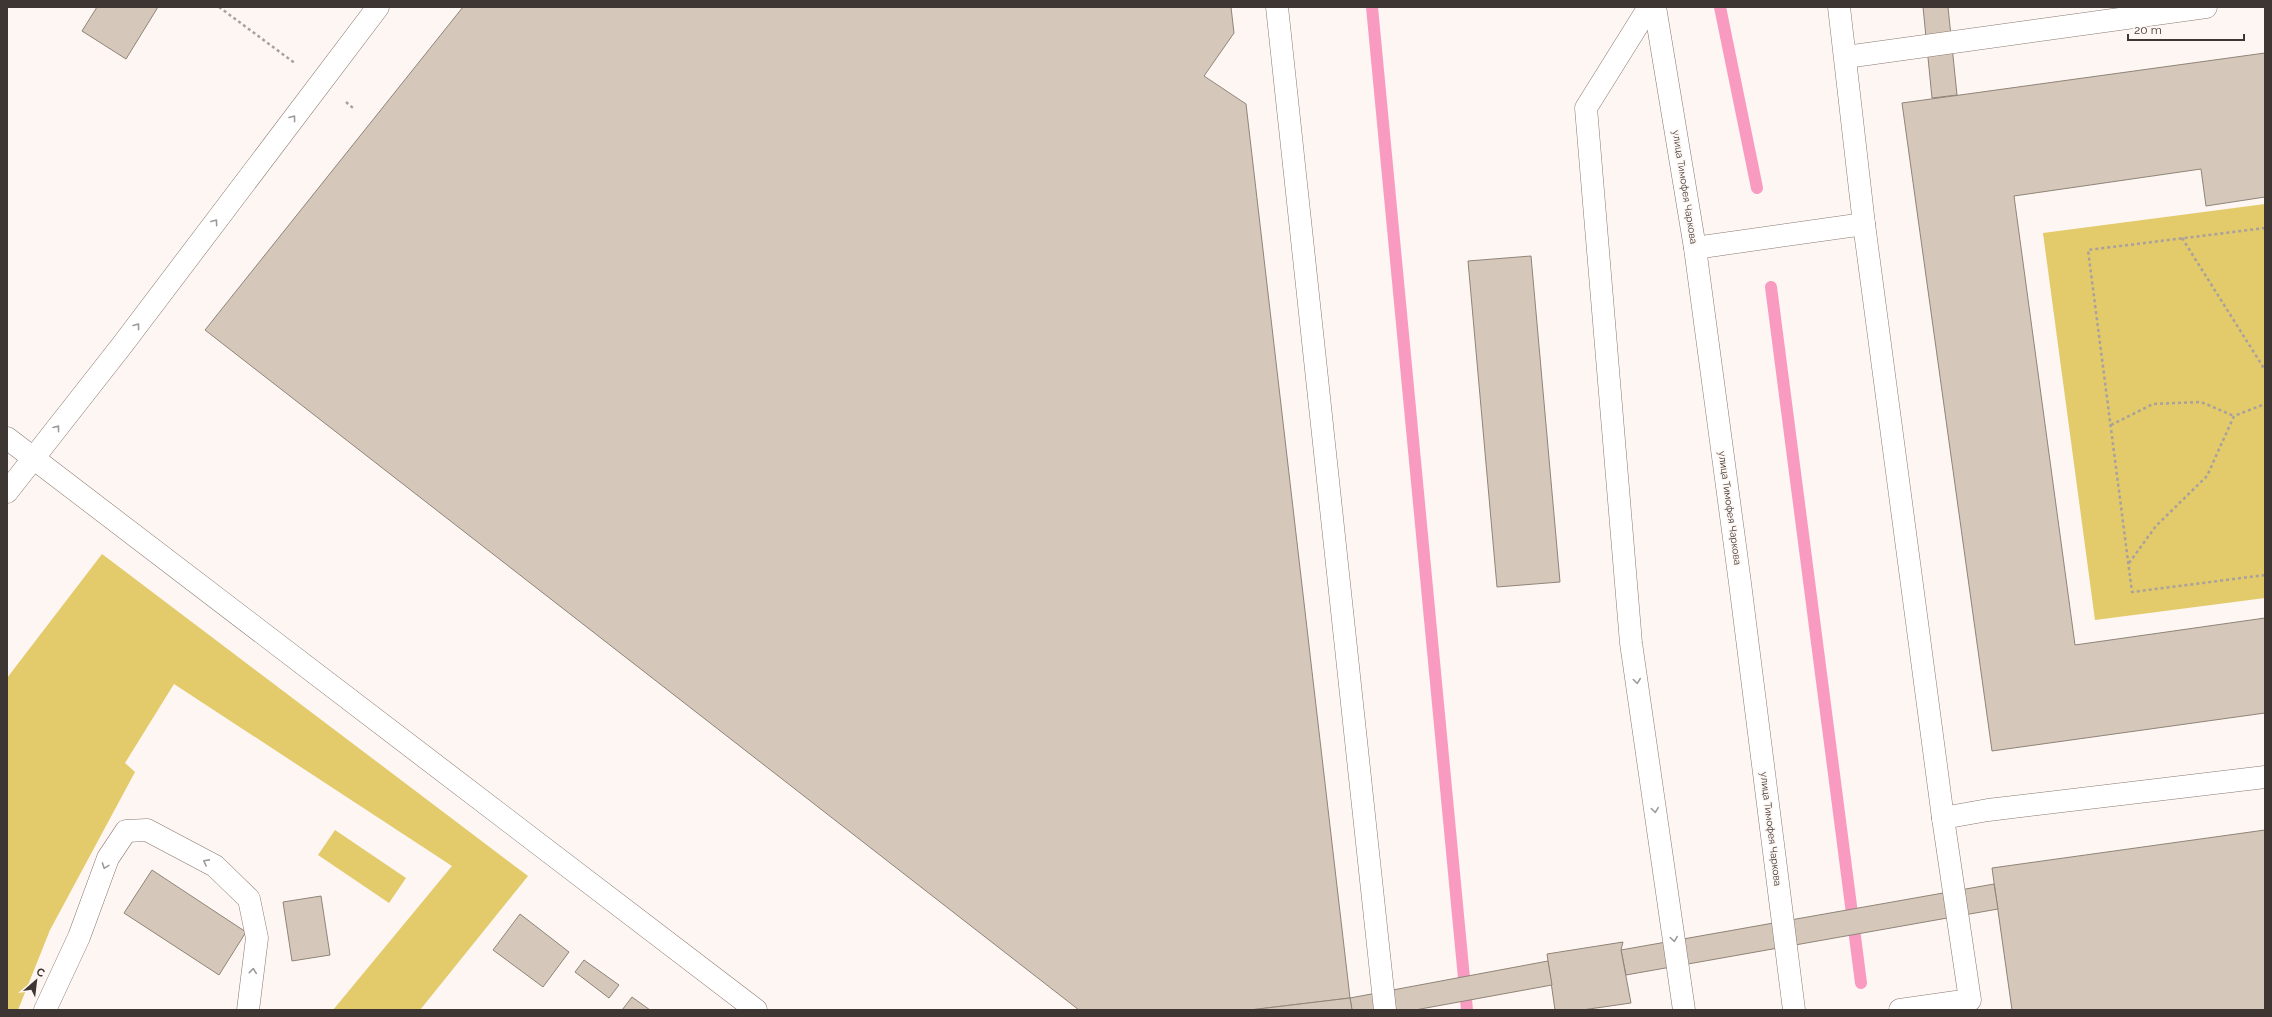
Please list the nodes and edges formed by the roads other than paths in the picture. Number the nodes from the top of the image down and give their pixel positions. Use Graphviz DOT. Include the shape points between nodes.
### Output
graph roads {
  1 [pos="378,7"];
  2 [pos="1277,7"];
  3 [pos="1649,7"];
  4 [pos="1655,7"];
  5 [pos="1839,7"];
  6 [pos="2206,7"];
  7 [pos="1846,57"];
  8 [pos="1864,224"];
  9 [pos="1695,248"];
  10 [pos="7,438"];
  11 [pos="32,459"];
  12 [pos="7,492"];
  13 [pos="2265,777"];
  14 [pos="1943,818"];
  15 [pos="1971,1005"];
  16 [pos="44,1010"];
  17 [pos="248,1010"];
  18 [pos="756,1010"];
  19 [pos="1386,1010"];
  20 [pos="1684,1010"];
  21 [pos="1794,1010"];
  22 [pos="1900,1010"];
  11 -- 1 [label="main road, one-way" via="123,344"];
  2 -- 19 [label="main road"];
  3 -- 20 [label="main road, one-way" via="1586,108 1631,643"];
  4 -- 9 [label="main road, улица Тимофея Чаркова"];
  5 -- 7 [label="main road"];
  6 -- 7 [label="main road"];
  7 -- 8 [label="main road"];
  8 -- 9 [label="main road"];
  8 -- 14 [label="main road"];
  9 -- 21 [label="main road, улица Тимофея Чаркова"];
  10 -- 11 [label="main road"];
  11 -- 12 [label="main road"];
  11 -- 18 [label="main road"];
  13 -- 14 [label="main road" via="1988,810"];
  14 -- 15 [label="main road"];
  15 -- 22 [label="main road"];
  17 -- 16 [label="main road, one-way" via="257,938 249,899 214,866 147,830 126,831 108,858 79,937"];
}
